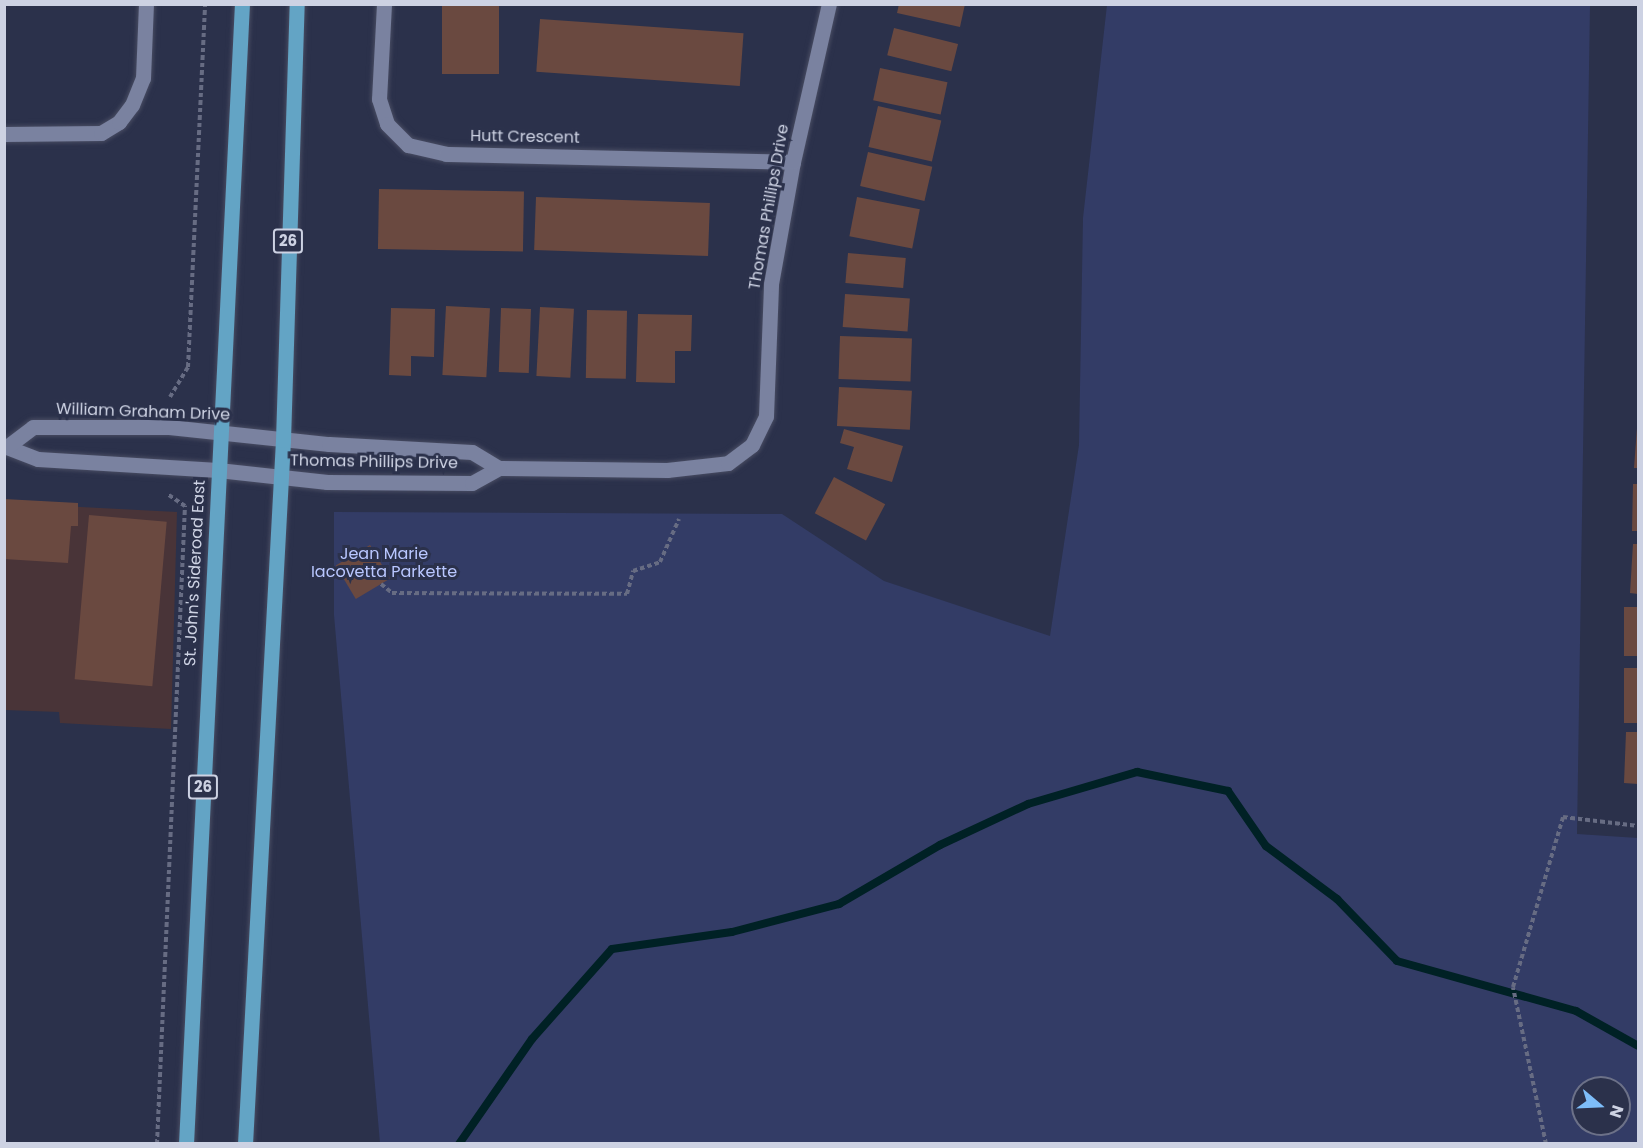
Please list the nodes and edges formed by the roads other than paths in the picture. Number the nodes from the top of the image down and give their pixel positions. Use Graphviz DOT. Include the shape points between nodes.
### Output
graph roads {
  1 [pos="146,4"];
  2 [pos="242,4"];
  3 [pos="297,4"];
  4 [pos="384,4"];
  5 [pos="829,4"];
  6 [pos="4,134"];
  7 [pos="792,162"];
  8 [pos="219,430"];
  9 [pos="283,440"];
  10 [pos="6,446"];
  11 [pos="499,468"];
  12 [pos="218,470"];
  13 [pos="280,478"];
  14 [pos="186,1143"];
  15 [pos="245,1143"];
  1 -- 6 [label="street" via="143,78 132,105 119,122 100,134"];
  2 -- 8 [label="main road, St. John's Sideroad East / 26"];
  3 -- 9 [label="main road, 26"];
  4 -- 7 [label="street, Hutt Crescent" via="379,99 387,124 408,145 446,154"];
  5 -- 7 [label="street, Thomas Phillips Drive"];
  7 -- 11 [label="street, Thomas Phillips Drive" via="771,284 766,416 752,445 728,463 694,469"];
  8 -- 9 [label="street, William Graham Drive"];
  8 -- 10 [label="street, William Graham Drive" via="33,427"];
  8 -- 12 [label="main road, St. John's Sideroad East / 26"];
  9 -- 11 [label="street, Thomas Phillips Drive" via="472,452"];
  9 -- 13 [label="main road, 26"];
  10 -- 12 [label="street, William Graham Drive" via="38,459"];
  11 -- 13 [label="street, Thomas Phillips Drive" via="472,483"];
  12 -- 13 [label="street, William Graham Drive"];
  12 -- 14 [label="main road, St. John's Sideroad East / 26"];
  13 -- 15 [label="main road, 26"];
}
